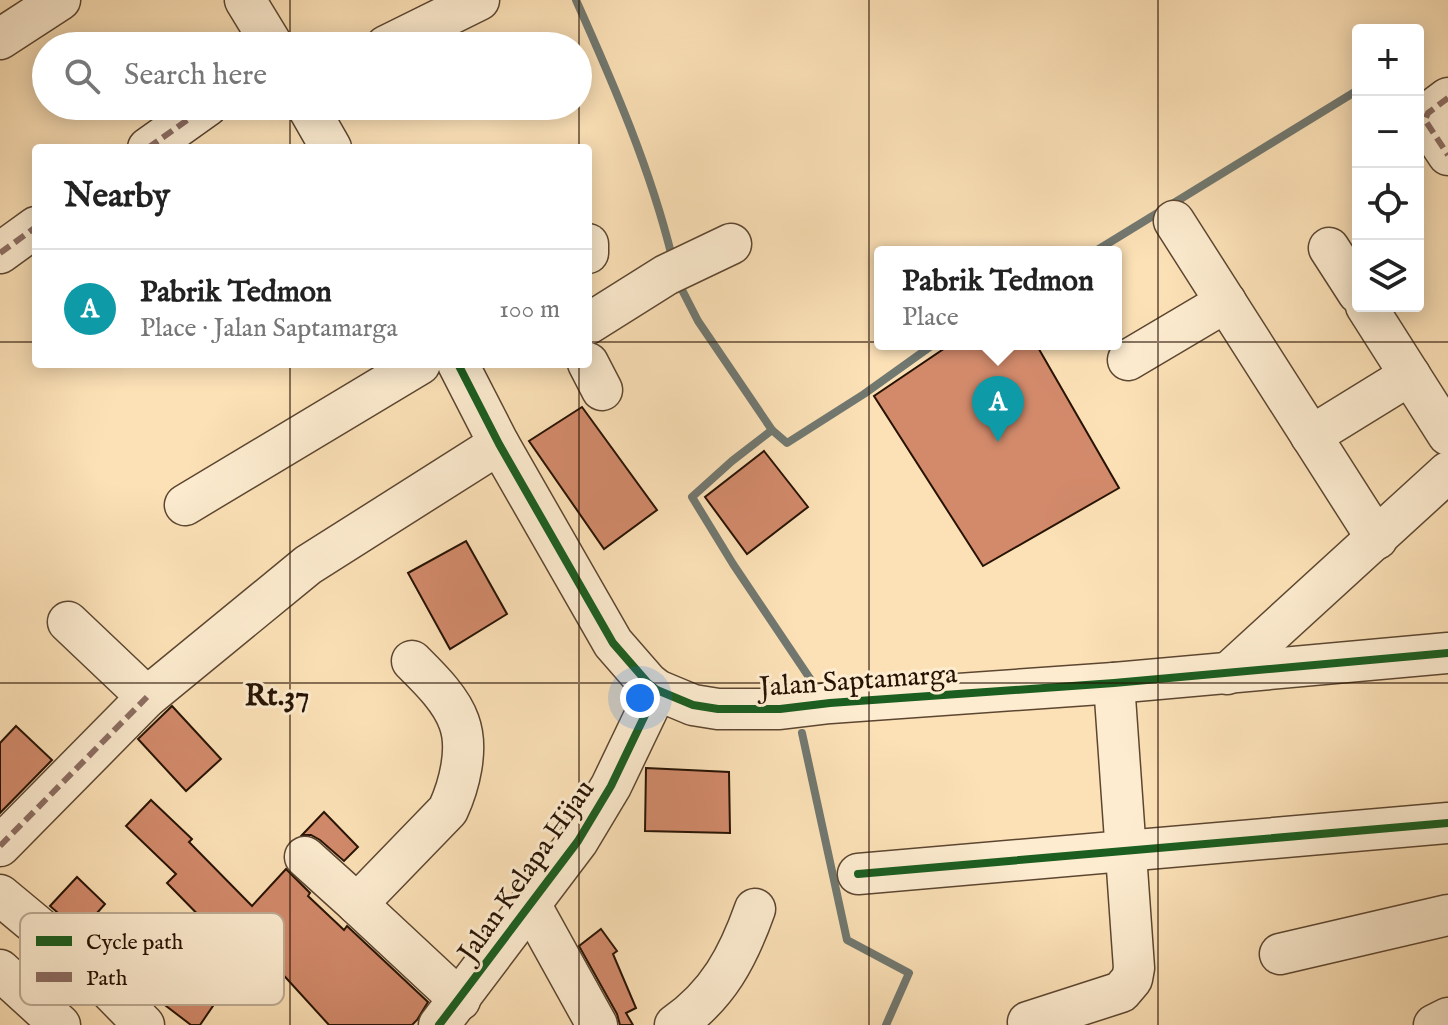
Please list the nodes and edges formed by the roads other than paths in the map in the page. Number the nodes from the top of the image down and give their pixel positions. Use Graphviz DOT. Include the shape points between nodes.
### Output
graph roads {
  1 [pos="60,0"];
  2 [pos="245,0"];
  3 [pos="479,0"];
  4 [pos="264,32"];
  5 [pos="414,32"];
  6 [pos="0,39"];
  7 [pos="1448,98"];
  8 [pos="187,120"];
  9 [pos="315,120"];
  10 [pos="154,144"];
  11 [pos="329,144"];
  12 [pos="1448,155"];
  13 [pos="1174,221"];
  14 [pos="32,230"];
  15 [pos="731,244"];
  16 [pos="1329,248"];
  17 [pos="0,253"];
  18 [pos="1352,284"];
  19 [pos="1226,302"];
  20 [pos="1370,312"];
  21 [pos="592,322"];
  22 [pos="1128,360"];
  23 [pos="413,368"];
  24 [pos="460,368"];
  25 [pos="1410,375"];
  26 [pos="1448,435"];
  27 [pos="1311,436"];
  28 [pos="499,444"];
  29 [pos="1448,472"];
  30 [pos="185,505"];
  31 [pos="1377,539"];
  32 [pos="68,622"];
  33 [pos="1448,653"];
  34 [pos="412,661"];
  35 [pos="1227,674"];
  36 [pos="1114,683"];
  37 [pos="657,690"];
  38 [pos="147,697"];
  39 [pos="1448,823"];
  40 [pos="0,846"];
  41 [pos="1126,852"];
  42 [pos="305,857"];
  43 [pos="858,874"];
  44 [pos="0,895"];
  45 [pos="357,904"];
  46 [pos="530,904"];
  47 [pos="755,909"];
  48 [pos="22,913"];
  49 [pos="1448,915"];
  50 [pos="1280,954"];
  51 [pos="4,982"];
  52 [pos="20,994"];
  53 [pos="34,1005"];
  54 [pos="124,1005"];
  55 [pos="449,1012"];
  56 [pos="1448,1018"];
  57 [pos="1028,1022"];
  58 [pos="60,1025"];
  59 [pos="144,1025"];
  60 [pos="597,1025"];
  61 [pos="675,1025"];
  62 [pos="1434,1025"];
  1 -- 6 [label="street"];
  2 -- 4 [label="street"];
  3 -- 5 [label="street"];
  7 -- 12 [label="street" via="1425,120"];
  8 -- 10 [label="street"];
  9 -- 11 [label="street"];
  13 -- 19 [label="street"];
  14 -- 17 [label="street"];
  15 -- 21 [label="street" via="673,271"];
  16 -- 18 [label="street"];
  19 -- 22 [label="street"];
  19 -- 27 [label="street"];
  20 -- 25 [label="street"];
  23 -- 30 [label="street"];
  24 -- 28 [label="street, Jalan Saptamarga"];
  25 -- 26 [label="street"];
  25 -- 27 [label="street"];
  27 -- 31 [label="street"];
  28 -- 37 [label="street, Jalan Saptamarga" via="613,643"];
  28 -- 38 [label="street" via="308,565"];
  29 -- 31 [label="street"];
  31 -- 35 [label="street"];
  32 -- 38 [label="street"];
  33 -- 35 [label="street, Jalan Saptamarga"];
  34 -- 45 [label="street" via="460,723 456,791 448,810"];
  35 -- 36 [label="street, Jalan Saptamarga"];
  36 -- 37 [label="street, Jalan Saptamarga" via="780,709 718,709"];
  36 -- 41 [label="street"];
  37 -- 46 [label="street, Jalan Kelapa Hijau" via="597,810"];
  38 -- 40 [label="street"];
  39 -- 41 [label="street"];
  41 -- 43 [label="street"];
  41 -- 57 [label="street" via="1134,968 1129,985"];
  42 -- 45 [label="street"];
  44 -- 48 [label="street"];
  45 -- 55 [label="street"];
  46 -- 55 [label="street, Jalan Kelapa Hijau"];
  46 -- 60 [label="street"];
  47 -- 61 [label="street" via="741,949 723,977 699,1008"];
  49 -- 50 [label="street"];
  51 -- 52 [label="street"];
  53 -- 58 [label="street"];
  54 -- 59 [label="street"];
  56 -- 62 [label="street"];
}
